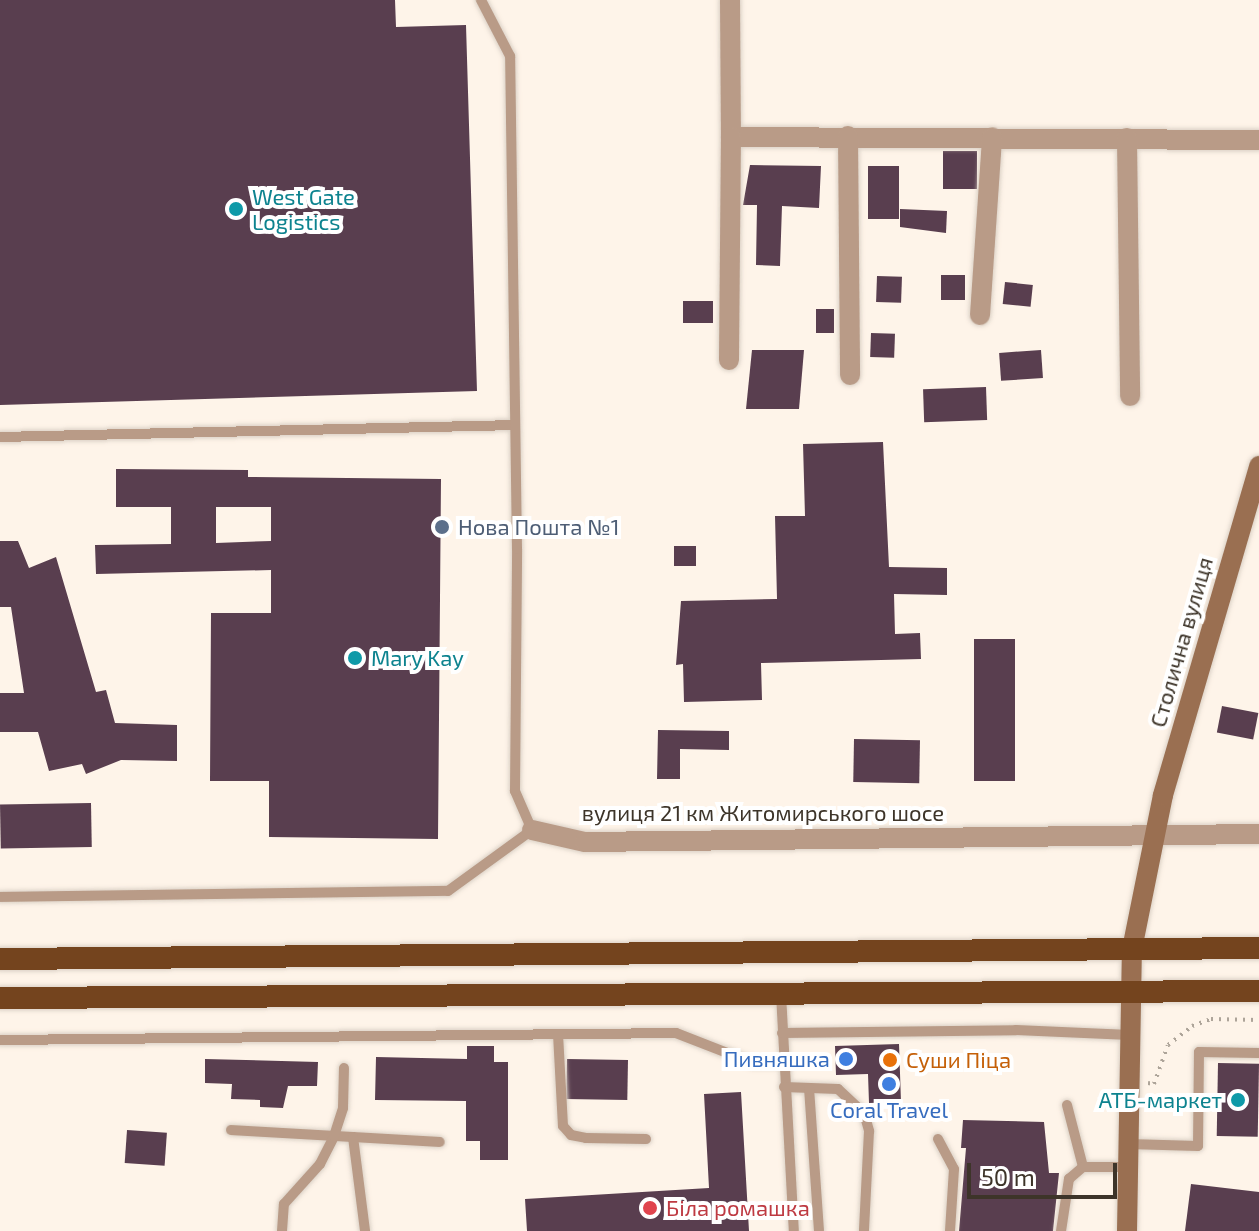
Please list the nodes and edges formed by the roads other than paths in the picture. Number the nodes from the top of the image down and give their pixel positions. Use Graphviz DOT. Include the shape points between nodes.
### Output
graph roads {
  1 [pos="481,0"];
  2 [pos="730,0"];
  3 [pos="848,136"];
  4 [pos="731,137"];
  5 [pos="992,137"];
  6 [pos="1127,138"];
  7 [pos="1259,140"];
  8 [pos="980,315"];
  9 [pos="729,360"];
  10 [pos="850,375"];
  11 [pos="1130,396"];
  12 [pos="515,425"];
  13 [pos="0,437"];
  14 [pos="1259,466"];
  15 [pos="1251,510"];
  16 [pos="532,830"];
  17 [pos="1154,833"];
  18 [pos="1259,834"];
  19 [pos="0,897"];
  20 [pos="1259,948"];
  21 [pos="1132,949"];
  22 [pos="0,959"];
  23 [pos="1259,991"];
  24 [pos="1131,992"];
  25 [pos="781,994"];
  26 [pos="0,998"];
  27 [pos="782,1033"];
  28 [pos="558,1034"];
  29 [pos="1130,1035"];
  30 [pos="0,1040"];
  31 [pos="1259,1053"];
  32 [pos="783,1063"];
  33 [pos="344,1068"];
  34 [pos="784,1087"];
  35 [pos="809,1088"];
  36 [pos="1067,1105"];
  37 [pos="231,1130"];
  38 [pos="334,1136"];
  39 [pos="353,1137"];
  40 [pos="646,1139"];
  41 [pos="938,1139"];
  42 [pos="440,1142"];
  43 [pos="1128,1144"];
  44 [pos="1083,1167"];
  45 [pos="1128,1167"];
  46 [pos="282,1231"];
  47 [pos="365,1231"];
  48 [pos="794,1231"];
  49 [pos="819,1231"];
  50 [pos="864,1231"];
  51 [pos="950,1231"];
  52 [pos="1061,1231"];
  53 [pos="1127,1231"];
  1 -- 12 [label="lane" via="510,56"];
  2 -- 4 [label="street"];
  3 -- 4 [label="street"];
  3 -- 5 [label="street"];
  3 -- 10 [label="street"];
  4 -- 9 [label="street"];
  5 -- 6 [label="street"];
  5 -- 8 [label="street"];
  6 -- 7 [label="street"];
  6 -- 11 [label="street"];
  12 -- 13 [label="lane"];
  12 -- 16 [label="lane" via="515,791"];
  14 -- 15 [label="main road, Столична вулиця"];
  15 -- 17 [label="main road, Столична вулиця"];
  16 -- 17 [label="street, вулиця 21 км Житомирського шосе" via="585,842"];
  16 -- 19 [label="lane" via="448,891"];
  17 -- 18 [label="street, вулиця 21 км Житомирського шосе"];
  17 -- 21 [label="main road, Столична вулиця"];
  20 -- 21 [label="highway"];
  21 -- 22 [label="highway"];
  21 -- 24 [label="main road, Столична вулиця"];
  23 -- 24 [label="highway"];
  24 -- 25 [label="highway"];
  24 -- 29 [label="main road, Столична вулиця"];
  25 -- 26 [label="highway"];
  25 -- 27 [label="lane"];
  27 -- 29 [label="lane" via="1016,1030"];
  27 -- 32 [label="lane"];
  28 -- 30 [label="lane"];
  28 -- 32 [label="lane" via="676,1033 753,1063"];
  28 -- 40 [label="lane" via="563,1126 571,1135 586,1138"];
  29 -- 43 [label="main road, Столична вулиця"];
  31 -- 43 [label="lane" via="1199,1052 1198,1146"];
  32 -- 34 [label="lane"];
  33 -- 38 [label="lane" via="343,1108"];
  34 -- 35 [label="lane"];
  34 -- 48 [label="lane"];
  35 -- 49 [label="lane"];
  35 -- 50 [label="lane" via="838,1089 864,1113 869,1131"];
  36 -- 44 [label="lane"];
  37 -- 38 [label="lane"];
  38 -- 39 [label="lane"];
  38 -- 46 [label="lane" via="320,1164 284,1204"];
  39 -- 42 [label="lane"];
  39 -- 47 [label="lane"];
  41 -- 51 [label="lane" via="954,1169"];
  43 -- 45 [label="main road, Столична вулиця"];
  44 -- 45 [label="lane"];
  44 -- 52 [label="lane" via="1064,1191"];
  45 -- 53 [label="main road, Столична вулиця"];
}
